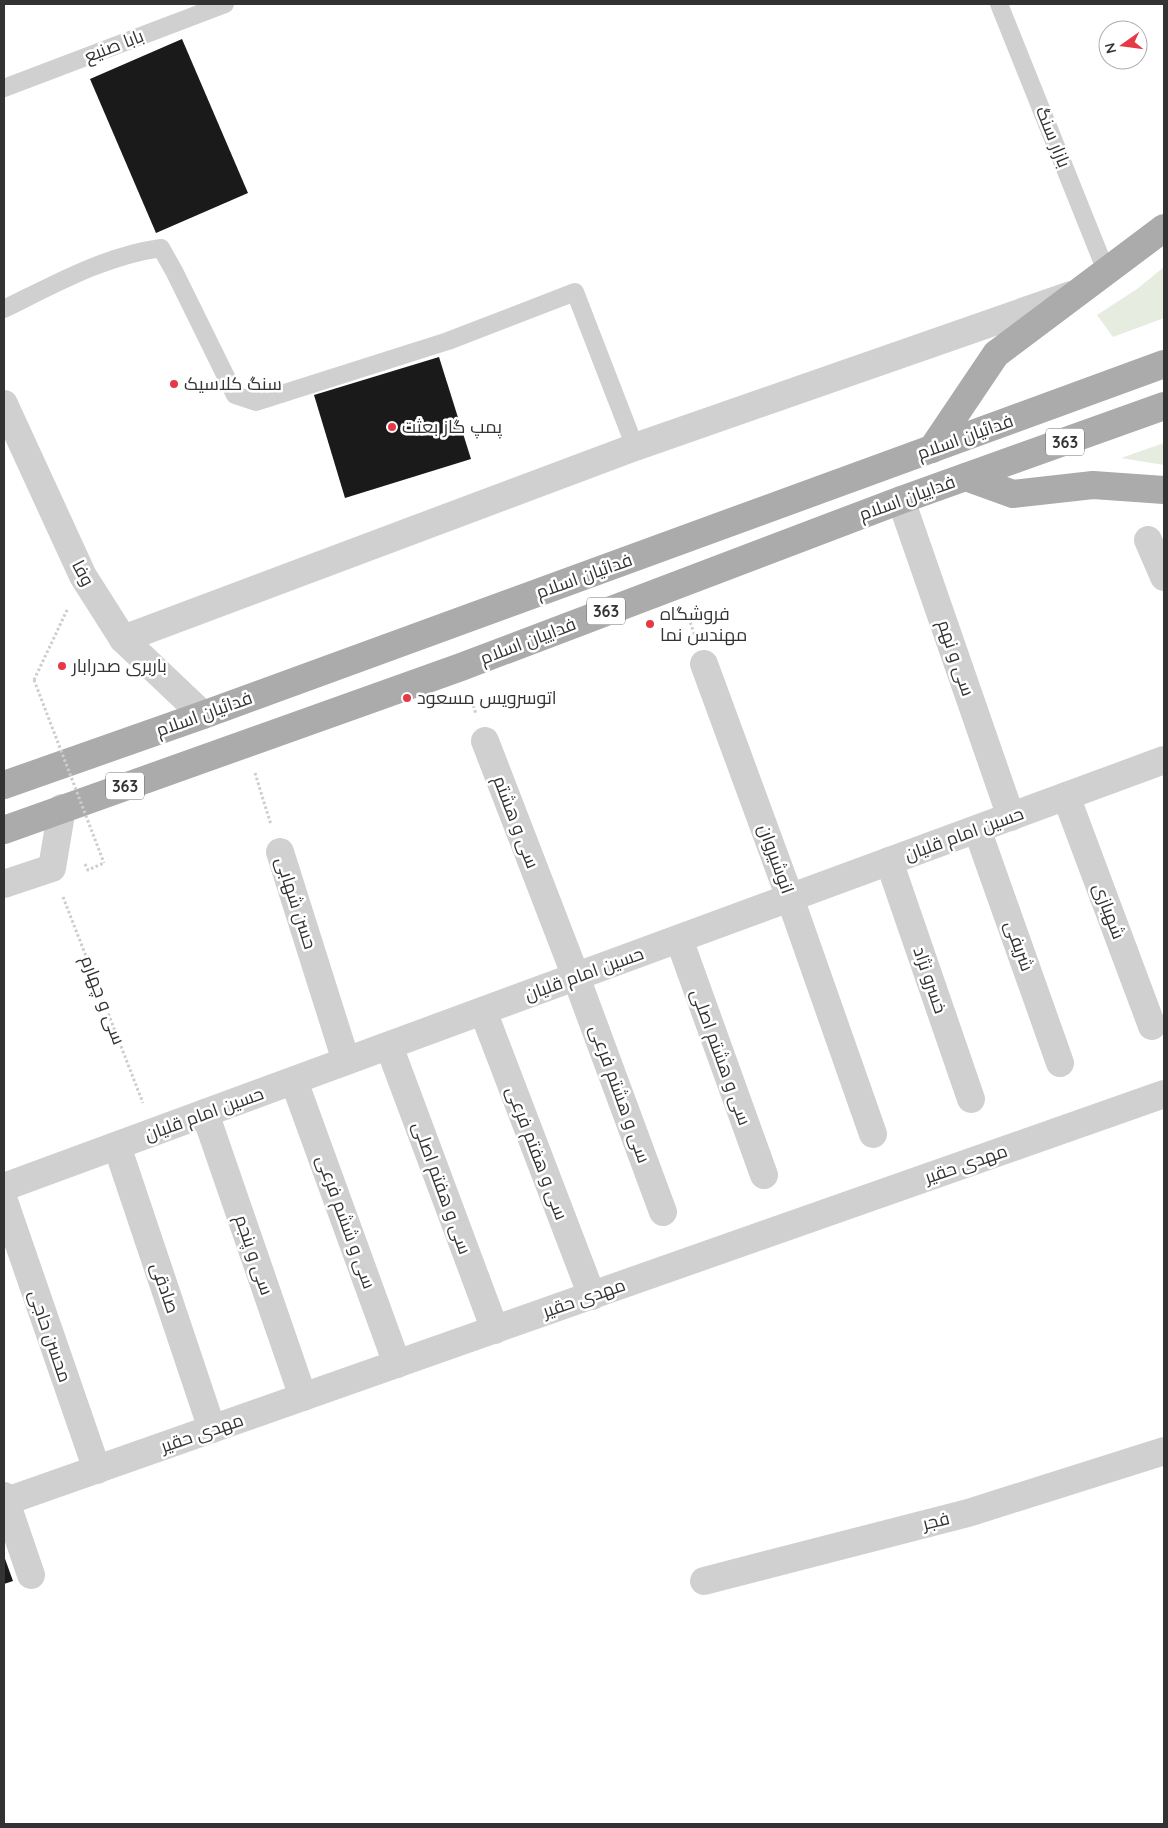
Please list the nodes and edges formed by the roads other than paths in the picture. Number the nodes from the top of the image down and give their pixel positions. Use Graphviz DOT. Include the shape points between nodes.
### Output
graph roads {
  1 [pos="225,4"];
  2 [pos="999,4"];
  3 [pos="4,88"];
  4 [pos="1164,228"];
  5 [pos="1106,270"];
  6 [pos="1078,292"];
  7 [pos="4,309"];
  8 [pos="1164,364"];
  9 [pos="4,404"];
  10 [pos="1164,406"];
  11 [pos="634,447"];
  12 [pos="932,449"];
  13 [pos="966,477"];
  14 [pos="1164,490"];
  15 [pos="901,500"];
  16 [pos="1148,540"];
  17 [pos="1164,577"];
  18 [pos="123,639"];
  19 [pos="704,664"];
  20 [pos="203,715"];
  21 [pos="485,742"];
  22 [pos="1164,760"];
  23 [pos="4,785"];
  24 [pos="1066,796"];
  25 [pos="62,808"];
  26 [pos="1010,817"];
  27 [pos="977,829"];
  28 [pos="4,830"];
  29 [pos="280,852"];
  30 [pos="889,862"];
  31 [pos="4,884"];
  32 [pos="790,898"];
  33 [pos="679,939"];
  34 [pos="576,977"];
  35 [pos="483,1011"];
  36 [pos="1152,1026"];
  37 [pos="389,1046"];
  38 [pos="346,1061"];
  39 [pos="1060,1063"];
  40 [pos="294,1081"];
  41 [pos="1164,1094"];
  42 [pos="971,1099"];
  43 [pos="205,1113"];
  44 [pos="873,1134"];
  45 [pos="117,1146"];
  46 [pos="764,1175"];
  47 [pos="4,1188"];
  48 [pos="4,1201"];
  49 [pos="663,1212"];
  50 [pos="592,1296"];
  51 [pos="495,1330"];
  52 [pos="397,1364"];
  53 [pos="303,1397"];
  54 [pos="212,1429"];
  55 [pos="1164,1451"];
  56 [pos="97,1470"];
  57 [pos="4,1500"];
  58 [pos="31,1575"];
  59 [pos="704,1581"];
  1 -- 3 [label="lane, بابا صنیع"];
  2 -- 5 [label="lane, بازار سنگ"];
  4 -- 5 [label="main road"];
  5 -- 6 [label="main road"];
  6 -- 11 [label="street"];
  6 -- 12 [label="main road" via="996,354"];
  7 -- 11 [label="lane" via="84,269 135,252 160,248 236,395 256,402 448,342 575,292"];
  8 -- 12 [label="main road, فدائیان اسلام"];
  9 -- 18 [label="street, وفا" via="83,576"];
  10 -- 13 [label="main road, فداییان اسلام / 363"];
  11 -- 18 [label="street"];
  12 -- 20 [label="main road, فدائیان اسلام"];
  13 -- 14 [label="main road" via="1013,494 1093,486"];
  13 -- 15 [label="main road, فداییان اسلام / 363"];
  15 -- 25 [label="main road, فداییان اسلام / 363" via="461,667"];
  15 -- 26 [label="street, سی و نهم"];
  16 -- 17 [label="street"];
  18 -- 20 [label="street, وفا"];
  19 -- 32 [label="street, انوشیروان"];
  20 -- 23 [label="main road, فدائیان اسلام"];
  21 -- 34 [label="street, سی و هشتم"];
  22 -- 24 [label="street, حسین امام قلیان"];
  24 -- 26 [label="street, حسین امام قلیان"];
  24 -- 36 [label="street, شهبازی"];
  25 -- 28 [label="main road, فداییان اسلام / 363"];
  25 -- 31 [label="street" via="52,868"];
  26 -- 27 [label="street, حسین امام قلیان"];
  27 -- 30 [label="street, حسین امام قلیان"];
  27 -- 39 [label="street, شریفی"];
  29 -- 38 [label="street, حسن شهابی"];
  30 -- 32 [label="street, حسین امام قلیان"];
  30 -- 42 [label="street, خسرو نژاد"];
  32 -- 33 [label="street, حسین امام قلیان"];
  32 -- 44 [label="street, انوشیروان"];
  33 -- 34 [label="street, حسین امام قلیان"];
  33 -- 46 [label="street, سی و هشتم اصلی"];
  34 -- 35 [label="street, حسین امام قلیان"];
  34 -- 49 [label="street, سی و هشتم فرعی"];
  35 -- 37 [label="street, حسین امام قلیان"];
  35 -- 50 [label="street, سی و هفتم فرعی"];
  37 -- 38 [label="street, حسین امام قلیان"];
  37 -- 51 [label="street, سی و هفتم اصلی"];
  38 -- 40 [label="street, حسین امام قلیان"];
  40 -- 43 [label="street, حسین امام قلیان"];
  40 -- 52 [label="street, سی و ششم فرعی"];
  41 -- 50 [label="street, مهدی حقیر"];
  43 -- 45 [label="street, حسین امام قلیان"];
  43 -- 53 [label="street, سی و پنجم"];
  45 -- 47 [label="street, حسین امام قلیان"];
  45 -- 54 [label="street, صادقی"];
  48 -- 56 [label="street, محسن حاجی"];
  50 -- 51 [label="street, مهدی حقیر"];
  51 -- 52 [label="street, مهدی حقیر"];
  52 -- 53 [label="street, مهدی حقیر"];
  53 -- 54 [label="street, مهدی حقیر"];
  54 -- 56 [label="street, مهدی حقیر"];
  55 -- 59 [label="street, فجر" via="968,1513"];
  56 -- 57 [label="street, مهدی حقیر"];
  57 -- 58 [label="street"];
}
